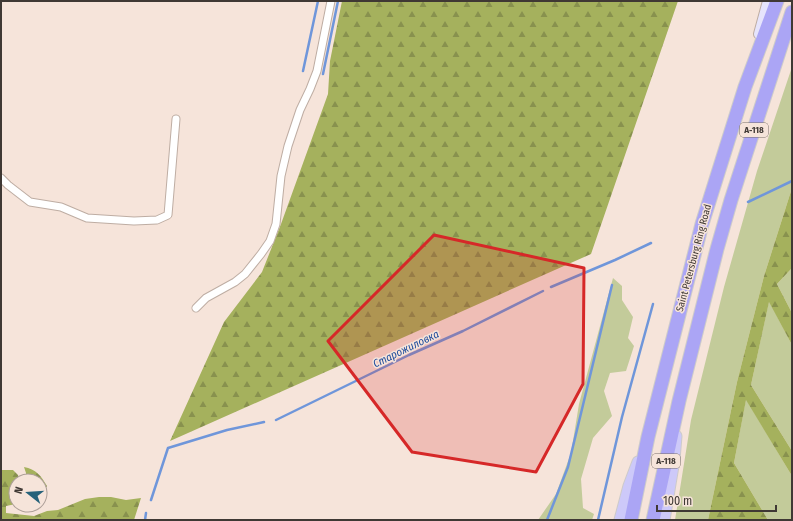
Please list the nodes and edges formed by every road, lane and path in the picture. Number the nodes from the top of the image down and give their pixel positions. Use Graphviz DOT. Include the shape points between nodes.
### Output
graph roads {
  1 [pos="331,1"];
  2 [pos="768,1"];
  3 [pos="777,1"];
  4 [pos="792,12"];
  5 [pos="745,87"];
  6 [pos="176,119"];
  7 [pos="1,178"];
  8 [pos="196,308"];
  9 [pos="679,401"];
  10 [pos="648,437"];
  11 [pos="620,520"];
  12 [pos="630,520"];
  13 [pos="653,520"];
  14 [pos="664,520"];
  1 -- 8 [label="street" via="317,71 288,146 281,176 276,224 270,241 245,274 206,298"];
  2 -- 5 [label="street"];
  3 -- 5 [label="highway, Saint Petersburg Ring Road / А-118"];
  4 -- 9 [label="highway, Saint Petersburg Ring Road / А-118" via="731,200"];
  5 -- 10 [label="highway, Saint Petersburg Ring Road / А-118" via="700,231"];
  6 -- 7 [label="street" via="168,215 157,220 87,218 61,207 30,202"];
  9 -- 13 [label="highway, Saint Petersburg Ring Road / А-118"];
  9 -- 14 [label="main road" via="674,460"];
  10 -- 11 [label="main road"];
  10 -- 12 [label="highway, Saint Petersburg Ring Road / А-118"];
}
